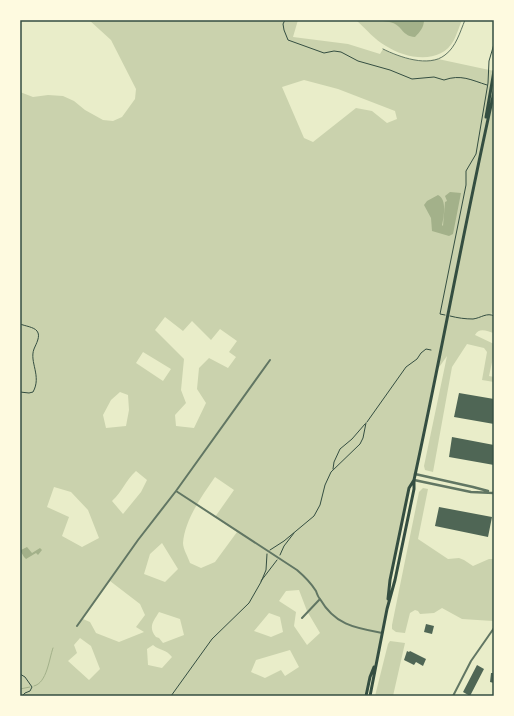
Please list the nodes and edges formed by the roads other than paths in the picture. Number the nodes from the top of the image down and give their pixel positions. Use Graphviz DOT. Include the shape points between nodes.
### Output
graph roads {
  1 [pos="465,20"];
  2 [pos="383,49"];
  3 [pos="494,71"];
  4 [pos="494,92"];
  5 [pos="484,133"];
  6 [pos="270,360"];
  7 [pos="415,474"];
  8 [pos="414,480"];
  9 [pos="176,491"];
  10 [pos="492,493"];
  11 [pos="320,599"];
  12 [pos="302,618"];
  13 [pos="77,626"];
  14 [pos="494,628"];
  15 [pos="382,634"];
  16 [pos="376,663"];
  17 [pos="366,696"];
  18 [pos="370,696"];
  19 [pos="453,696"];
  1 -- 2 [label="lane" via="456,42 438,59 409,59"];
  3 -- 5 [label="main road"];
  4 -- 5 [label="main road"];
  5 -- 7 [label="main road"];
  6 -- 9 [label="street"];
  7 -- 8 [label="main road"];
  7 -- 10 [label="street" via="473,486"];
  8 -- 10 [label="street" via="471,492"];
  8 -- 15 [label="main road"];
  9 -- 11 [label="street" via="297,570 311,583"];
  9 -- 13 [label="street"];
  11 -- 12 [label="street"];
  11 -- 15 [label="street" via="333,616 346,625"];
  14 -- 19 [label="street" via="471,661"];
  15 -- 16 [label="main road"];
  16 -- 17 [label="main road"];
  16 -- 18 [label="main road"];
}
